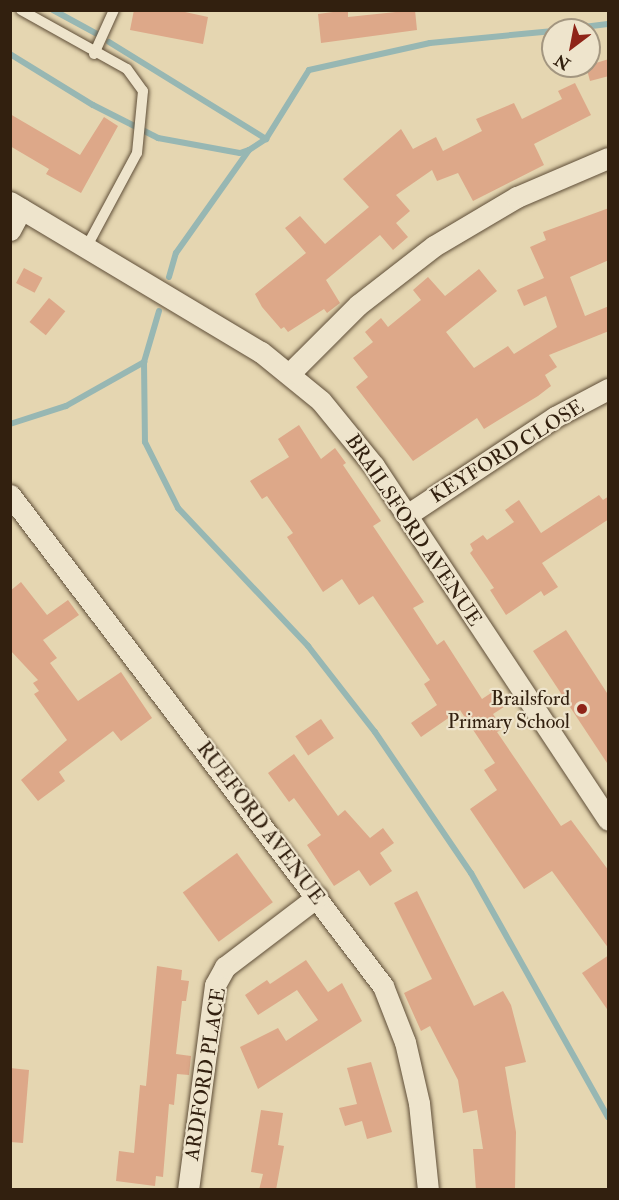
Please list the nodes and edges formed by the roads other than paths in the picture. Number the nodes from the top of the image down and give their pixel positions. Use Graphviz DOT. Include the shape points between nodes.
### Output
graph roads {
  1 [pos="21,10"];
  2 [pos="114,10"];
  3 [pos="94,54"];
  4 [pos="609,158"];
  5 [pos="16,206"];
  6 [pos="10,230"];
  7 [pos="86,248"];
  8 [pos="290,373"];
  9 [pos="609,390"];
  10 [pos="10,495"];
  11 [pos="407,515"];
  12 [pos="609,820"];
  13 [pos="317,897"];
  14 [pos="188,1190"];
  15 [pos="429,1190"];
  1 -- 3 [label="lane"];
  2 -- 3 [label="lane"];
  3 -- 7 [label="lane" via="127,69 143,91 142,119 138,144 124,182"];
  4 -- 8 [label="street" via="517,197 434,246 358,305"];
  5 -- 6 [label="street"];
  5 -- 7 [label="street, BRAILSFORD AVENUE"];
  7 -- 8 [label="street, BRAILSFORD AVENUE"];
  8 -- 11 [label="street, BRAILSFORD AVENUE" via="351,435"];
  9 -- 11 [label="street, KEYFORD CLOSE" via="555,417"];
  10 -- 13 [label="street, RUEFORD AVENUE"];
  11 -- 12 [label="street, BRAILSFORD AVENUE"];
  13 -- 14 [label="street, ARDFORD PLACE" via="225,967 215,985"];
  13 -- 15 [label="street, RUEFORD AVENUE" via="384,986 405,1042 419,1103"];
}
